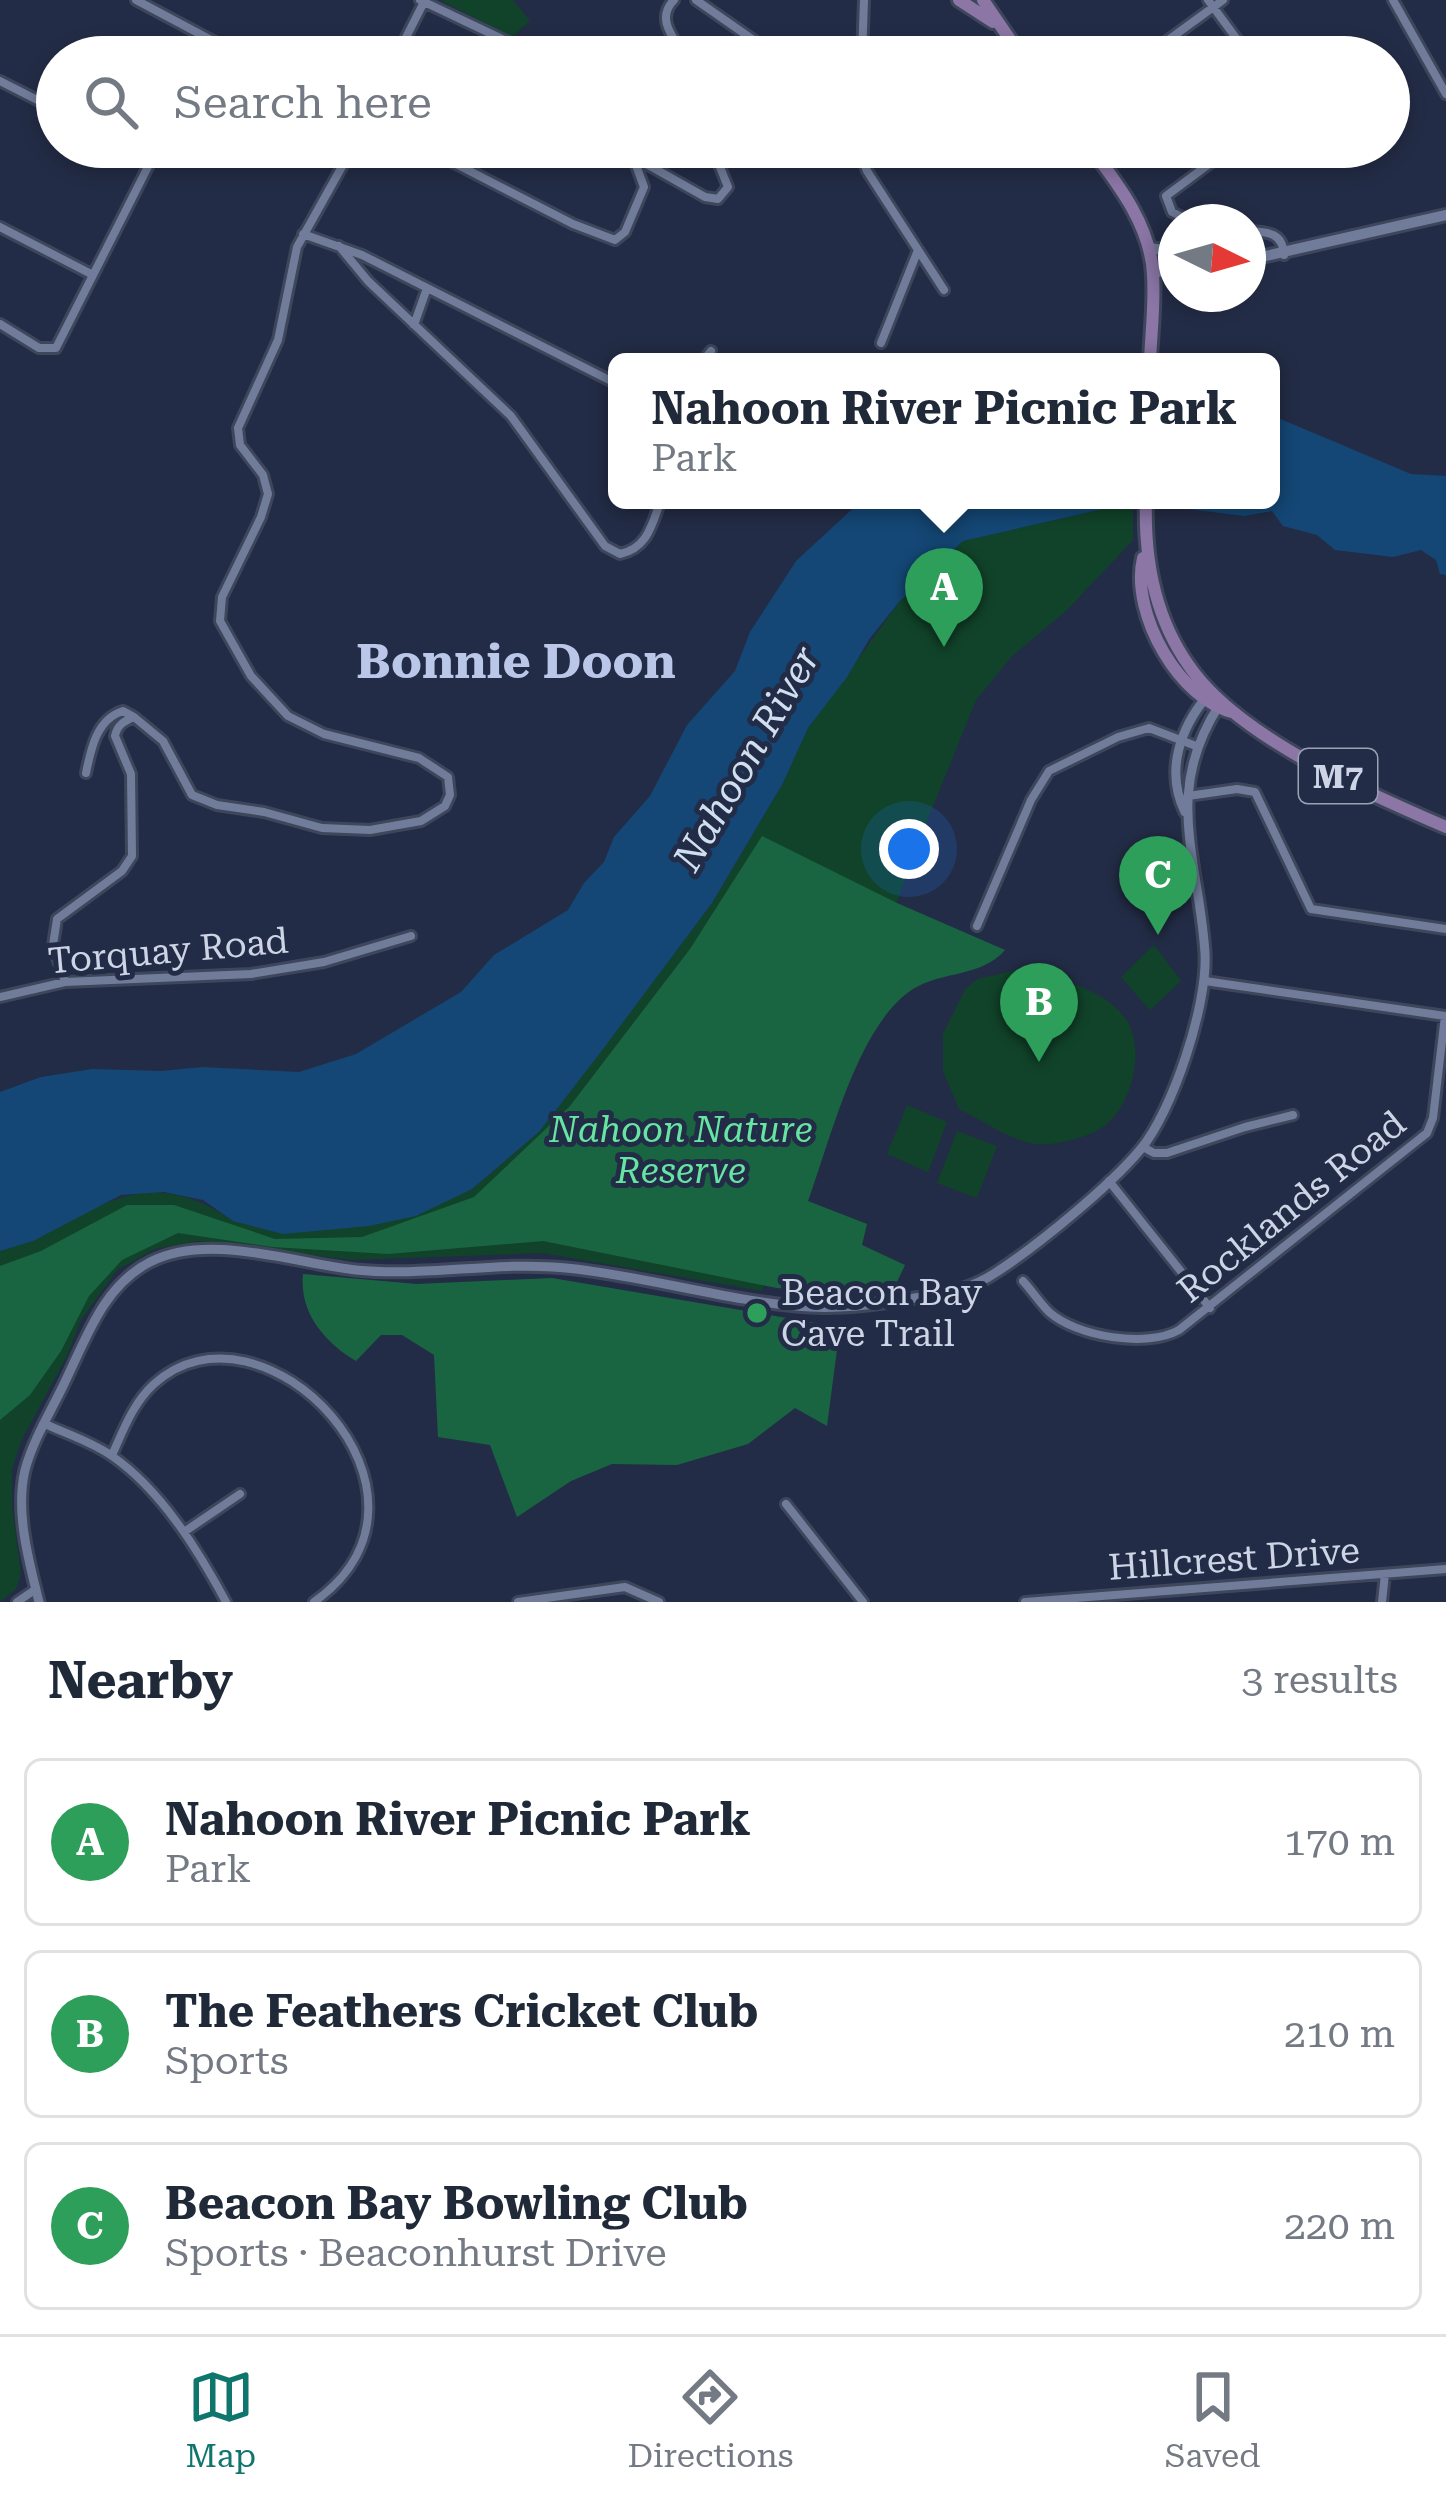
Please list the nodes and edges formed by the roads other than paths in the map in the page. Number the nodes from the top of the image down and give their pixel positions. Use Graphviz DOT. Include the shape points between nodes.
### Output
graph roads {
  1 [pos="136,0"];
  2 [pos="674,0"];
  3 [pos="696,0"];
  4 [pos="864,0"];
  5 [pos="959,0"];
  6 [pos="983,0"];
  7 [pos="1223,0"];
  8 [pos="1393,0"];
  9 [pos="422,1"];
  10 [pos="1211,4"];
  11 [pos="999,26"];
  12 [pos="202,36"];
  13 [pos="406,36"];
  14 [pos="496,36"];
  15 [pos="674,36"];
  16 [pos="748,36"];
  17 [pos="863,36"];
  18 [pos="1006,36"];
  19 [pos="1171,36"];
  20 [pos="1235,36"];
  21 [pos="0,81"];
  22 [pos="1446,94"];
  23 [pos="36,99"];
  24 [pos="147,168"];
  25 [pos="341,168"];
  26 [pos="465,168"];
  27 [pos="637,168"];
  28 [pos="653,168"];
  29 [pos="720,168"];
  30 [pos="866,168"];
  31 [pos="1105,168"];
  32 [pos="1202,168"];
  33 [pos="1168,204"];
  34 [pos="1446,215"];
  35 [pos="0,227"];
  36 [pos="1266,233"];
  37 [pos="303,234"];
  38 [pos="339,246"];
  39 [pos="1148,248"];
  40 [pos="1158,249"];
  41 [pos="918,250"];
  42 [pos="1284,255"];
  43 [pos="1266,258"];
  44 [pos="1158,272"];
  45 [pos="1154,273"];
  46 [pos="93,275"];
  47 [pos="427,288"];
  48 [pos="944,290"];
  49 [pos="0,324"];
  50 [pos="414,325"];
  51 [pos="881,343"];
  52 [pos="1150,353"];
  53 [pos="608,379"];
  54 [pos="658,509"];
  55 [pos="1146,509"];
  56 [pos="1214,700"];
  57 [pos="134,717"];
  58 [pos="1180,740"];
  59 [pos="1196,746"];
  60 [pos="86,772"];
  61 [pos="1188,796"];
  62 [pos="1186,814"];
  63 [pos="1446,827"];
  64 [pos="977,926"];
  65 [pos="1446,929"];
  66 [pos="411,936"];
  67 [pos="1205,981"];
  68 [pos="65,982"];
  69 [pos="0,997"];
  70 [pos="1446,1016"];
  71 [pos="1293,1115"];
  72 [pos="1143,1147"];
  73 [pos="1109,1181"];
  74 [pos="1024,1281"];
  75 [pos="1210,1308"];
  76 [pos="44,1424"];
  77 [pos="112,1455"];
  78 [pos="240,1494"];
  79 [pos="786,1504"];
  80 [pos="184,1532"];
  81 [pos="1446,1569"];
  82 [pos="1385,1574"];
  83 [pos="36,1589"];
  84 [pos="1050,1601"];
  85 [pos="17,1602"];
  86 [pos="39,1602"];
  87 [pos="226,1602"];
  88 [pos="314,1602"];
  89 [pos="518,1602"];
  90 [pos="659,1602"];
  91 [pos="863,1602"];
  92 [pos="1025,1602"];
  93 [pos="1382,1602"];
  1 -- 12 [label="street"];
  2 -- 15 [label="street" via="665,19"];
  3 -- 16 [label="street"];
  4 -- 17 [label="street"];
  5 -- 11 [label="main road"];
  6 -- 11 [label="main road"];
  7 -- 10 [label="street"];
  8 -- 22 [label="street"];
  9 -- 13 [label="street"];
  9 -- 14 [label="street"];
  10 -- 19 [label="street"];
  10 -- 20 [label="street"];
  11 -- 18 [label="main road"];
  21 -- 23 [label="street"];
  24 -- 46 [label="street"];
  25 -- 37 [label="street"];
  26 -- 27 [label="street" via="608,240 621,237 634,216 644,187"];
  28 -- 29 [label="street" via="718,199 728,187"];
  30 -- 41 [label="street"];
  31 -- 39 [label="main road"];
  32 -- 33 [label="street" via="1165,198"];
  34 -- 42 [label="main road"];
  35 -- 46 [label="street"];
  36 -- 42 [label="street" via="1281,241"];
  37 -- 38 [label="street"];
  37 -- 57 [label="street" via="278,340 240,422 238,440 266,481 267,500 222,597 223,628 259,687 288,716 430,763 451,782 448,800 421,821 347,831 217,805 186,789 166,745"];
  38 -- 47 [label="street"];
  38 -- 50 [label="street"];
  39 -- 40 [label="main road"];
  39 -- 45 [label="main road"];
  41 -- 48 [label="street"];
  41 -- 51 [label="street"];
  42 -- 43 [label="main road"];
  44 -- 45 [label="main road"];
  45 -- 52 [label="main road"];
  46 -- 49 [label="street" via="54,349"];
  47 -- 50 [label="street"];
  47 -- 53 [label="street"];
  50 -- 54 [label="street" via="511,416 605,546 620,554 636,549"];
  55 -- 56 [label="main road" via="1145,551 1163,620"];
  56 -- 58 [label="street"];
  56 -- 59 [label="street"];
  56 -- 63 [label="main road, M7" via="1340,778"];
  57 -- 60 [label="street" via="123,711 106,719"];
  57 -- 68 [label="street" via="115,736 131,774 132,856 57,919 53,946"];
  58 -- 59 [label="street"];
  58 -- 62 [label="street" via="1176,784"];
  58 -- 64 [label="street" via="1149,728 1048,771"];
  59 -- 61 [label="street"];
  61 -- 62 [label="street"];
  61 -- 65 [label="street" via="1255,792 1312,909"];
  62 -- 67 [label="street"];
  66 -- 68 [label="street, Torquay Road" via="251,974"];
  67 -- 70 [label="street"];
  67 -- 72 [label="street" via="1180,1068"];
  68 -- 69 [label="street, Torquay Road"];
  70 -- 75 [label="street, Rocklands Road" via="1427,1133"];
  71 -- 72 [label="street" via="1168,1153"];
  72 -- 73 [label="street"];
  73 -- 75 [label="street"];
  73 -- 76 [label="street" via="972,1287 847,1307 729,1297 565,1268 375,1271 178,1251 139,1268 108,1298"];
  74 -- 75 [label="street, Rocklands Road" via="1059,1318 1136,1341 1168,1336"];
  76 -- 77 [label="street"];
  76 -- 83 [label="street" via="22,1487"];
  77 -- 80 [label="street"];
  77 -- 88 [label="street" via="146,1392 183,1365 214,1358 252,1363 304,1392 357,1451 368,1503 357,1553"];
  78 -- 80 [label="street"];
  79 -- 91 [label="street"];
  80 -- 87 [label="street"];
  81 -- 82 [label="street, Hillcrest Drive"];
  82 -- 84 [label="street, Hillcrest Drive"];
  82 -- 93 [label="street"];
  83 -- 85 [label="street"];
  83 -- 86 [label="street"];
  84 -- 92 [label="street, Hillcrest Drive"];
  89 -- 90 [label="street" via="625,1587"];
}
